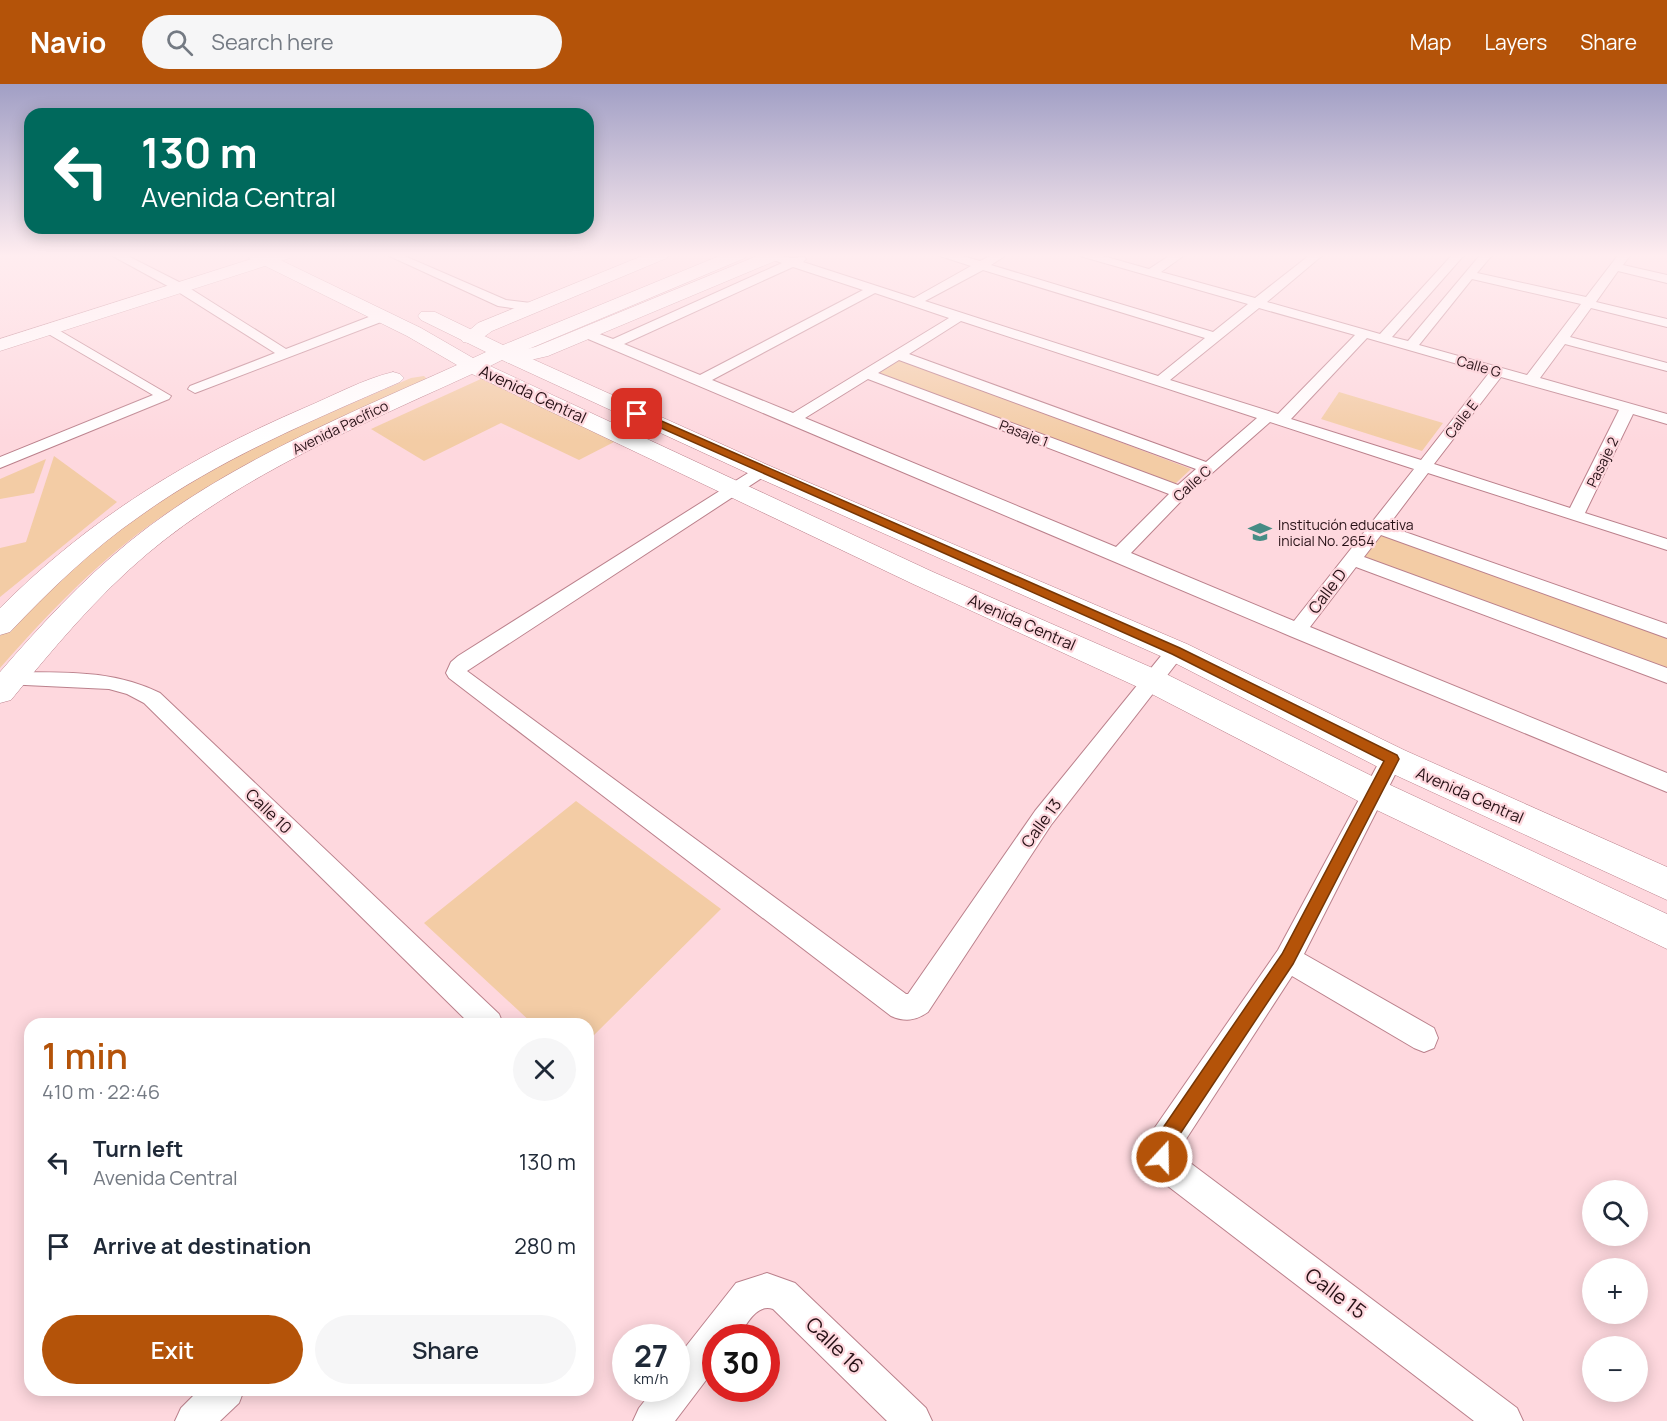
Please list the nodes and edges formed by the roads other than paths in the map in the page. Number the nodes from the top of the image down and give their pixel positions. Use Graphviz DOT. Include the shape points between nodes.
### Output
graph roads {
  1 [pos="55,316"];
  2 [pos="81,316"];
  3 [pos="225,316"];
  4 [pos="383,316"];
  5 [pos="384,316"];
  6 [pos="427,316"];
  7 [pos="509,316"];
  8 [pos="557,316"];
  9 [pos="573,316"];
  10 [pos="626,316"];
  11 [pos="675,316"];
  12 [pos="822,316"];
  13 [pos="960,316"];
  14 [pos="961,316"];
  15 [pos="1148,316"];
  16 [pos="1242,316"];
  17 [pos="1302,316"];
  18 [pos="1403,316"];
  19 [pos="1435,316"];
  20 [pos="1579,316"];
  21 [pos="1642,316"];
  22 [pos="1667,323"];
  23 [pos="50,328"];
  24 [pos="0,332"];
  25 [pos="586,333"];
  26 [pos="1364,334"];
  27 [pos="1215,337"];
  28 [pos="1383,339"];
  29 [pos="1561,339"];
  30 [pos="613,344"];
  31 [pos="0,345"];
  32 [pos="1410,347"];
  33 [pos="481,351"];
  34 [pos="285,354"];
  35 [pos="898,355"];
  36 [pos="1667,367"];
  37 [pos="1498,371"];
  38 [pos="868,374"];
  39 [pos="701,380"];
  40 [pos="1531,380"];
  41 [pos="1160,381"];
  42 [pos="195,388"];
  43 [pos="1628,408"];
  44 [pos="795,418"];
  45 [pos="1275,418"];
  46 [pos="1667,419"];
  47 [pos="0,463"];
  48 [pos="1424,466"];
  49 [pos="1208,468"];
  50 [pos="762,471"];
  51 [pos="735,488"];
  52 [pos="1180,492"];
  53 [pos="1575,515"];
  54 [pos="1378,528"];
  55 [pos="1667,545"];
  56 [pos="1120,554"];
  57 [pos="1351,559"];
  58 [pos="0,625"];
  59 [pos="1297,631"];
  60 [pos="1667,631"];
  61 [pos="1176,651"];
  62 [pos="1667,676"];
  63 [pos="1153,681"];
  64 [pos="6,685"];
  65 [pos="1392,759"];
  66 [pos="1667,783"];
  67 [pos="1374,793"];
  68 [pos="1667,884"];
  69 [pos="1667,932"];
  70 [pos="1288,959"];
  71 [pos="483,1018"];
  72 [pos="1425,1038"];
  73 [pos="220,1396"];
  74 [pos="194,1421"];
  75 [pos="652,1421"];
  76 [pos="913,1421"];
  77 [pos="1504,1421"];
  1 -- 24 [label="main road"];
  2 -- 23 [label="main road"];
  3 -- 34 [label="street"];
  4 -- 34 [label="street"];
  5 -- 33 [label="main road" via="414,332"];
  6 -- 33 [label="main road, Avenida Central"];
  7 -- 33 [label="main road" via="485,327"];
  8 -- 33 [label="main road, Avenida Pacífico"];
  9 -- 33 [label="main road, Avenida Pacífico"];
  10 -- 25 [label="main road"];
  11 -- 30 [label="street"];
  12 -- 39 [label="street"];
  13 -- 35 [label="street"];
  14 -- 41 [label="street"];
  15 -- 27 [label="street"];
  16 -- 27 [label="street"];
  17 -- 26 [label="street, Calle G"];
  18 -- 28 [label="street"];
  19 -- 32 [label="street"];
  20 -- 29 [label="street"];
  21 -- 22 [label="street"];
  23 -- 31 [label="main road"];
  23 -- 47 [label="street" via="164,396"];
  25 -- 30 [label="street"];
  25 -- 33 [label="main road" via="541,352"];
  26 -- 28 [label="street, Calle G"];
  26 -- 45 [label="street"];
  27 -- 41 [label="street"];
  28 -- 32 [label="street, Calle G"];
  29 -- 36 [label="street"];
  29 -- 40 [label="street"];
  30 -- 39 [label="street"];
  32 -- 37 [label="street, Calle G"];
  33 -- 50 [label="main road, Avenida Central"];
  33 -- 51 [label="main road, Avenida Central"];
  33 -- 58 [label="main road, Avenida Pacífico" via="285,424 192,471 106,528"];
  33 -- 64 [label="main road, Avenida Pacífico" via="286,453 176,519 100,581"];
  34 -- 42 [label="street"];
  35 -- 38 [label="street"];
  35 -- 49 [label="street, Pasaje 1"];
  37 -- 40 [label="street, Calle G"];
  37 -- 48 [label="street, Calle E"];
  38 -- 44 [label="street"];
  38 -- 52 [label="street, Pasaje 1"];
  39 -- 44 [label="street"];
  40 -- 43 [label="street, Calle G"];
  41 -- 45 [label="street"];
  43 -- 46 [label="street, Calle G"];
  43 -- 53 [label="street, Pasaje 2"];
  44 -- 56 [label="street"];
  45 -- 48 [label="street"];
  45 -- 49 [label="street, Calle C"];
  48 -- 53 [label="street"];
  48 -- 54 [label="street, Calle D"];
  49 -- 52 [label="street, Calle C"];
  50 -- 51 [label="street"];
  50 -- 61 [label="main road, Avenida Central"];
  51 -- 63 [label="main road, Avenida Central"];
  51 -- 63 [label="street, Calle 13" via="465,661 456,673 898,1005 918,1004 1043,818"];
  52 -- 56 [label="street, Calle C"];
  53 -- 55 [label="street"];
  54 -- 57 [label="street, Calle D"];
  54 -- 60 [label="street"];
  56 -- 59 [label="street"];
  57 -- 59 [label="street, Calle D"];
  57 -- 62 [label="street"];
  59 -- 66 [label="street"];
  61 -- 63 [label="street, Calle 13"];
  61 -- 65 [label="main road, Avenida Central"];
  63 -- 67 [label="main road, Avenida Central"];
  64 -- 71 [label="street, Calle 10" via="109,682 152,698"];
  65 -- 67 [label="street"];
  65 -- 68 [label="main road, Avenida Central"];
  67 -- 69 [label="main road, Avenida Central"];
  67 -- 70 [label="street"];
  70 -- 72 [label="street"];
  70 -- 77 [label="street, Calle 15" via="1160,1147 1162,1159"];
  73 -- 74 [label="street"];
  75 -- 76 [label="street, Calle 16" via="748,1295 767,1290 783,1295"];
}
